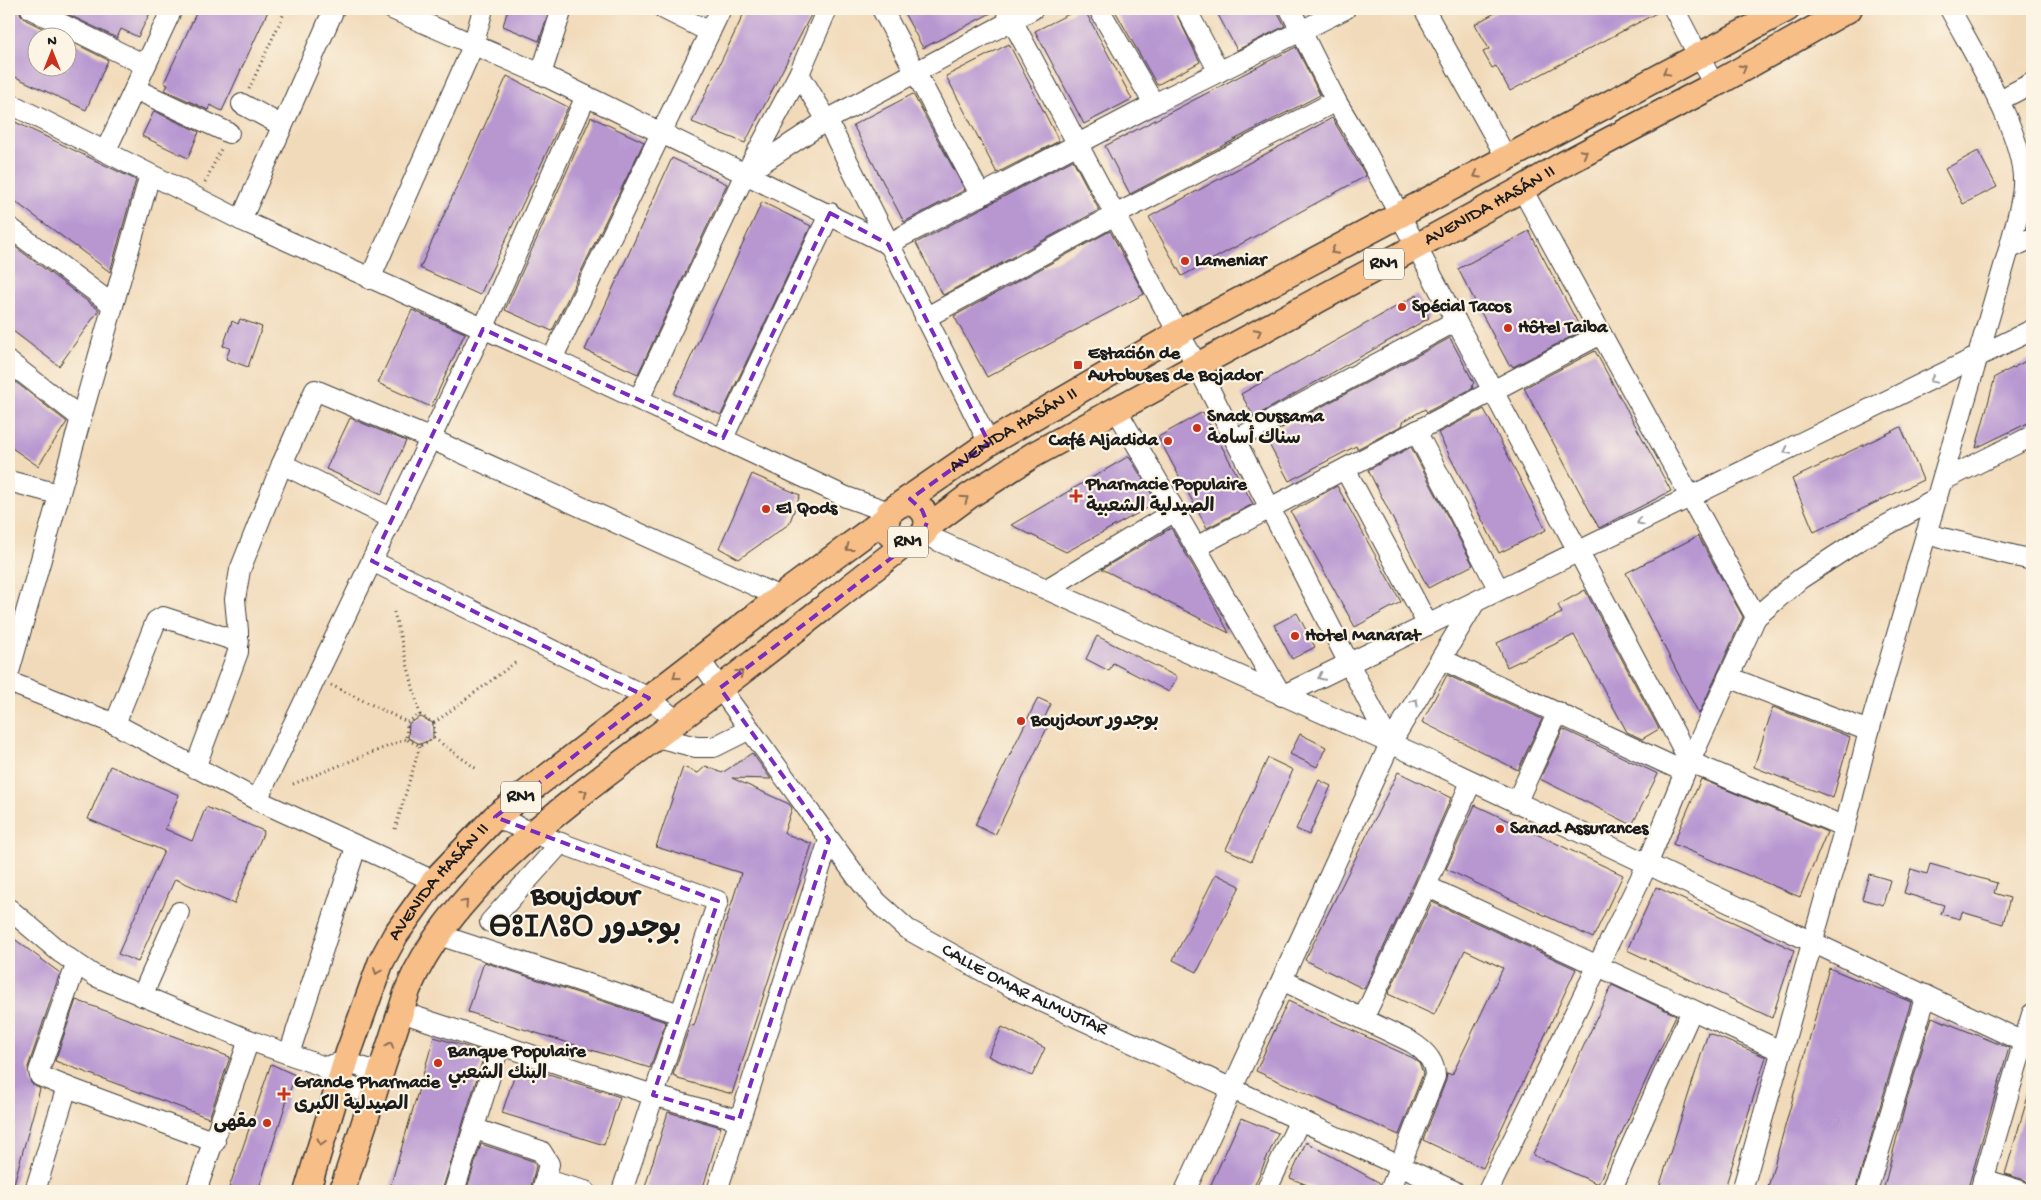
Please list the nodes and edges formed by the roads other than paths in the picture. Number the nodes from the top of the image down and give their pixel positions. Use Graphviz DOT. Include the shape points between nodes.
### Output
graph roads {
  1 [pos="31,9"];
  2 [pos="172,9"];
  3 [pos="334,9"];
  4 [pos="392,9"];
  5 [pos="483,9"];
  6 [pos="562,9"];
  7 [pos="664,9"];
  8 [pos="721,9"];
  9 [pos="827,9"];
  10 [pos="882,9"];
  11 [pos="1033,9"];
  12 [pos="1098,9"];
  13 [pos="1186,9"];
  14 [pos="1290,9"];
  15 [pos="1345,9"];
  16 [pos="1424,9"];
  17 [pos="1674,9"];
  18 [pos="1787,9"];
  19 [pos="1849,9"];
  20 [pos="1950,9"];
  21 [pos="57,14"];
  22 [pos="1009,14"];
  23 [pos="1302,31"];
  24 [pos="710,32"];
  25 [pos="473,46"];
  26 [pos="1698,55"];
  27 [pos="145,65"];
  28 [pos="916,71"];
  29 [pos="1219,72"];
  30 [pos="541,74"];
  31 [pos="799,74"];
  32 [pos="2032,83"];
  33 [pos="1714,85"];
  34 [pos="135,89"];
  35 [pos="586,96"];
  36 [pos="1336,101"];
  37 [pos="1998,101"];
  38 [pos="9,103"];
  39 [pos="242,104"];
  40 [pos="1154,104"];
  41 [pos="827,120"];
  42 [pos="281,125"];
  43 [pos="662,132"];
  44 [pos="229,133"];
  45 [pos="1078,145"];
  46 [pos="106,150"];
  47 [pos="1507,159"];
  48 [pos="150,174"];
  49 [pos="745,174"];
  50 [pos="2028,182"];
  51 [pos="1522,189"];
  52 [pos="981,196"];
  53 [pos="830,213"];
  54 [pos="1114,215"];
  55 [pos="1400,216"];
  56 [pos="241,220"];
  57 [pos="9,227"];
  58 [pos="2032,238"];
  59 [pos="888,244"];
  60 [pos="1416,246"];
  61 [pos="2009,249"];
  62 [pos="370,279"];
  63 [pos="113,305"];
  64 [pos="925,318"];
  65 [pos="1456,321"];
  66 [pos="483,329"];
  67 [pos="2032,330"];
  68 [pos="1178,333"];
  69 [pos="1601,334"];
  70 [pos="552,359"];
  71 [pos="1977,359"];
  72 [pos="9,362"];
  73 [pos="1197,366"];
  74 [pos="1493,390"];
  75 [pos="639,399"];
  76 [pos="1116,409"];
  77 [pos="80,417"];
  78 [pos="1416,431"];
  79 [pos="2032,436"];
  80 [pos="429,438"];
  81 [pos="723,438"];
  82 [pos="1235,440"];
  83 [pos="989,443"];
  84 [pos="282,464"];
  85 [pos="1345,469"];
  86 [pos="9,481"];
  87 [pos="1940,489"];
  88 [pos="58,494"];
  89 [pos="1691,498"];
  90 [pos="1270,508"];
  91 [pos="894,511"];
  92 [pos="1175,511"];
  93 [pos="391,518"];
  94 [pos="1926,534"];
  95 [pos="919,535"];
  96 [pos="1196,547"];
  97 [pos="1579,552"];
  98 [pos="2032,560"];
  99 [pos="372,561"];
  100 [pos="1047,589"];
  101 [pos="1499,590"];
  102 [pos="780,597"];
  103 [pos="1475,602"];
  104 [pos="1756,617"];
  105 [pos="1428,625"];
  106 [pos="239,642"];
  107 [pos="699,659"];
  108 [pos="1442,659"];
  109 [pos="1349,663"];
  110 [pos="9,672"];
  111 [pos="1728,677"];
  112 [pos="9,682"];
  113 [pos="720,688"];
  114 [pos="1282,696"];
  115 [pos="649,698"];
  116 [pos="1558,712"];
  117 [pos="677,721"];
  118 [pos="114,724"];
  119 [pos="750,729"];
  120 [pos="1869,731"];
  121 [pos="657,737"];
  122 [pos="1390,744"];
  123 [pos="1688,767"];
  124 [pos="195,768"];
  125 [pos="1471,782"];
  126 [pos="257,800"];
  127 [pos="1516,803"];
  128 [pos="495,817"];
  129 [pos="1845,827"];
  130 [pos="533,833"];
  131 [pos="829,840"];
  132 [pos="561,844"];
  133 [pos="356,847"];
  134 [pos="1647,864"];
  135 [pos="434,881"];
  136 [pos="1426,886"];
  137 [pos="9,909"];
  138 [pos="179,912"];
  139 [pos="490,922"];
  140 [pos="439,935"];
  141 [pos="1812,942"];
  142 [pos="76,964"];
  143 [pos="1598,966"];
  144 [pos="1282,980"];
  145 [pos="142,996"];
  146 [pos="1926,996"];
  147 [pos="1692,1010"];
  148 [pos="401,1012"];
  149 [pos="680,1014"];
  150 [pos="2032,1014"];
  151 [pos="1363,1019"];
  152 [pos="249,1040"];
  153 [pos="500,1044"];
  154 [pos="2028,1044"];
  155 [pos="1781,1051"];
  156 [pos="289,1054"];
  157 [pos="335,1071"];
  158 [pos="377,1084"];
  159 [pos="67,1087"];
  160 [pos="1232,1089"];
  161 [pos="653,1095"];
  162 [pos="739,1120"];
  163 [pos="1300,1120"];
  164 [pos="475,1129"];
  165 [pos="215,1142"];
  166 [pos="1399,1166"];
  167 [pos="544,1185"];
  168 [pos="1981,1185"];
  169 [pos="36,1191"];
  170 [pos="196,1191"];
  171 [pos="307,1191"];
  172 [pos="342,1191"];
  173 [pos="454,1191"];
  174 [pos="585,1191"];
  175 [pos="622,1191"];
  176 [pos="717,1191"];
  177 [pos="1184,1191"];
  178 [pos="1266,1191"];
  179 [pos="1390,1191"];
  180 [pos="1454,1191"];
  181 [pos="1488,1191"];
  182 [pos="1612,1191"];
  183 [pos="1742,1191"];
  184 [pos="1867,1191"];
  185 [pos="2021,1191"];
  1 -- 21 [label="street"];
  2 -- 27 [label="street"];
  3 -- 42 [label="street"];
  4 -- 25 [label="street"];
  5 -- 25 [label="street"];
  6 -- 30 [label="street"];
  7 -- 24 [label="street"];
  8 -- 24 [label="street"];
  9 -- 31 [label="street"];
  10 -- 28 [label="street"];
  11 -- 22 [label="street"];
  12 -- 40 [label="street"];
  13 -- 29 [label="street"];
  14 -- 23 [label="street"];
  15 -- 23 [label="street"];
  16 -- 47 [label="street"];
  17 -- 26 [label="street"];
  18 -- 26 [label="main road, AVENIDA HASÁN II / RN1"];
  33 -- 19 [label="main road, AVENIDA HASÁN II / RN1, one-way"];
  20 -- 37 [label="street"];
  21 -- 27 [label="street"];
  22 -- 28 [label="street"];
  22 -- 45 [label="street"];
  23 -- 29 [label="street"];
  23 -- 36 [label="street"];
  24 -- 43 [label="street"];
  25 -- 30 [label="street"];
  25 -- 62 [label="street"];
  26 -- 33 [label="street"];
  26 -- 47 [label="main road, AVENIDA HASÁN II / RN1, one-way"];
  27 -- 34 [label="street"];
  28 -- 41 [label="street"];
  28 -- 52 [label="street"];
  29 -- 40 [label="street"];
  30 -- 35 [label="street"];
  31 -- 41 [label="street"];
  31 -- 49 [label="street"];
  32 -- 37 [label="street"];
  51 -- 33 [label="main road, AVENIDA HASÁN II / RN1, one-way"];
  34 -- 44 [label="street"];
  34 -- 46 [label="street"];
  35 -- 43 [label="street"];
  35 -- 66 [label="street"];
  36 -- 54 [label="street"];
  36 -- 55 [label="street"];
  37 -- 50 [label="street" via="2016,139"];
  38 -- 46 [label="street"];
  39 -- 42 [label="street"];
  40 -- 45 [label="street"];
  41 -- 49 [label="street"];
  41 -- 59 [label="street"];
  42 -- 56 [label="street"];
  43 -- 49 [label="street"];
  43 -- 70 [label="street"];
  45 -- 52 [label="street"];
  45 -- 54 [label="street"];
  46 -- 48 [label="street"];
  47 -- 55 [label="main road, AVENIDA HASÁN II / RN1, one-way"];
  48 -- 56 [label="street"];
  48 -- 63 [label="street"];
  49 -- 53 [label="street"];
  49 -- 75 [label="street"];
  50 -- 61 [label="street"];
  51 -- 60 [label="main road, AVENIDA HASÁN II / RN1"];
  51 -- 69 [label="street"];
  52 -- 59 [label="street"];
  53 -- 59 [label="street"];
  53 -- 81 [label="street"];
  54 -- 64 [label="street"];
  54 -- 68 [label="street"];
  55 -- 60 [label="street"];
  55 -- 68 [label="main road, AVENIDA HASÁN II / RN1, one-way"];
  56 -- 62 [label="street"];
  57 -- 63 [label="street"];
  58 -- 61 [label="street"];
  59 -- 64 [label="street"];
  60 -- 65 [label="street"];
  73 -- 60 [label="main road, AVENIDA HASÁN II / RN1, one-way"];
  61 -- 71 [label="street"];
  62 -- 66 [label="street"];
  63 -- 77 [label="street"];
  64 -- 83 [label="street"];
  65 -- 74 [label="street"];
  65 -- 82 [label="street"];
  66 -- 70 [label="street"];
  66 -- 80 [label="street"];
  67 -- 71 [label="street"];
  68 -- 73 [label="street"];
  68 -- 83 [label="main road, AVENIDA HASÁN II / RN1"];
  69 -- 74 [label="street"];
  69 -- 89 [label="street"];
  70 -- 75 [label="street"];
  71 -- 87 [label="street"];
  71 -- 89 [label="street, one-way"];
  72 -- 77 [label="street"];
  73 -- 76 [label="main road, AVENIDA HASÁN II / RN1"];
  73 -- 82 [label="street"];
  74 -- 78 [label="street"];
  74 -- 97 [label="street"];
  75 -- 81 [label="street"];
  76 -- 92 [label="street"];
  95 -- 76 [label="main road, AVENIDA HASÁN II / RN1, one-way" via="968,496"];
  77 -- 88 [label="street"];
  78 -- 85 [label="street"];
  78 -- 101 [label="street"];
  79 -- 87 [label="street"];
  80 -- 84 [label="street" via="315,390"];
  80 -- 93 [label="street"];
  80 -- 102 [label="street"];
  81 -- 91 [label="street" via="846,497"];
  82 -- 90 [label="street"];
  83 -- 91 [label="main road, AVENIDA HASÁN II / RN1"];
  84 -- 93 [label="street"];
  84 -- 106 [label="street" via="240,570 235,599"];
  85 -- 90 [label="street"];
  85 -- 105 [label="street"];
  86 -- 88 [label="street"];
  87 -- 94 [label="street"];
  87 -- 104 [label="street" via="1815,569"];
  88 -- 110 [label="street"];
  89 -- 97 [label="street, one-way"];
  89 -- 104 [label="street"];
  90 -- 96 [label="street"];
  90 -- 109 [label="street"];
  91 -- 95 [label="main road, RN1" via="888,530 891,535 896,539"];
  91 -- 95 [label="main road, RN1" via="912,503 922,510 926,516"];
  91 -- 102 [label="main road, AVENIDA HASÁN II / RN1, one-way"];
  92 -- 96 [label="street"];
  92 -- 100 [label="street"];
  93 -- 99 [label="street"];
  94 -- 98 [label="street"];
  94 -- 120 [label="street"];
  95 -- 100 [label="street"];
  113 -- 95 [label="main road, AVENIDA HASÁN II / RN1, one-way"];
  96 -- 114 [label="street"];
  97 -- 101 [label="street"];
  97 -- 123 [label="street"];
  99 -- 115 [label="street"];
  99 -- 126 [label="street"];
  100 -- 114 [label="street"];
  101 -- 103 [label="street"];
  102 -- 107 [label="main road, AVENIDA HASÁN II / RN1"];
  103 -- 105 [label="street"];
  103 -- 108 [label="street"];
  104 -- 111 [label="street"];
  105 -- 109 [label="street"];
  106 -- 118 [label="street" via="159,618"];
  106 -- 124 [label="street" via="235,662"];
  107 -- 113 [label="street, CALLE OMAR ALMUJTAR"];
  107 -- 115 [label="main road, AVENIDA HASÁN II / RN1, one-way"];
  108 -- 116 [label="street"];
  122 -- 108 [label="street, one-way"];
  109 -- 114 [label="street, one-way"];
  109 -- 122 [label="street"];
  111 -- 120 [label="street"];
  111 -- 123 [label="street"];
  112 -- 118 [label="street"];
  113 -- 117 [label="main road, AVENIDA HASÁN II / RN1"];
  113 -- 119 [label="street, CALLE OMAR ALMUJTAR"];
  114 -- 122 [label="street"];
  115 -- 117 [label="street"];
  115 -- 128 [label="main road, AVENIDA HASÁN II / RN1"];
  116 -- 123 [label="street"];
  116 -- 127 [label="street"];
  117 -- 121 [label="main road, AVENIDA HASÁN II / RN1"];
  118 -- 124 [label="street"];
  119 -- 121 [label="street" via="714,747 696,747"];
  119 -- 131 [label="street, CALLE OMAR ALMUJTAR"];
  120 -- 129 [label="street"];
  130 -- 121 [label="main road, AVENIDA HASÁN II / RN1, one-way"];
  122 -- 125 [label="street"];
  122 -- 144 [label="street"];
  123 -- 129 [label="street"];
  123 -- 134 [label="street"];
  124 -- 126 [label="street"];
  125 -- 127 [label="street"];
  125 -- 136 [label="street"];
  126 -- 133 [label="street"];
  127 -- 134 [label="street"];
  128 -- 130 [label="street"];
  128 -- 135 [label="main road, AVENIDA HASÁN II / RN1"];
  129 -- 141 [label="street"];
  130 -- 132 [label="street"];
  140 -- 130 [label="main road, AVENIDA HASÁN II / RN1, one-way" via="465,902"];
  131 -- 160 [label="street, CALLE OMAR ALMUJTAR" via="877,902 906,929 1013,988"];
  131 -- 162 [label="street"];
  132 -- 139 [label="street"];
  132 -- 149 [label="street" via="718,901"];
  133 -- 135 [label="street"];
  133 -- 156 [label="street"];
  134 -- 141 [label="street"];
  134 -- 143 [label="street"];
  135 -- 157 [label="main road, AVENIDA HASÁN II / RN1, one-way" via="396,934 381,962"];
  136 -- 143 [label="street"];
  136 -- 151 [label="street"];
  137 -- 142 [label="street"];
  138 -- 145 [label="street"];
  140 -- 148 [label="main road, AVENIDA HASÁN II / RN1" via="418,965"];
  140 -- 149 [label="street"];
  141 -- 146 [label="street"];
  141 -- 155 [label="street"];
  142 -- 145 [label="street" via="95,976"];
  142 -- 159 [label="street" via="38,1071 40,1076"];
  143 -- 147 [label="street"];
  143 -- 181 [label="street"];
  144 -- 151 [label="street"];
  144 -- 160 [label="street"];
  145 -- 152 [label="street"];
  146 -- 154 [label="street"];
  146 -- 184 [label="street"];
  147 -- 155 [label="street"];
  147 -- 182 [label="street"];
  148 -- 153 [label="street"];
  158 -- 148 [label="main road, AVENIDA HASÁN II / RN1, one-way"];
  149 -- 161 [label="street"];
  150 -- 154 [label="street"];
  151 -- 166 [label="street" via="1419,1047 1435,1069 1425,1104"];
  152 -- 156 [label="street"];
  152 -- 165 [label="street"];
  153 -- 161 [label="street"];
  153 -- 164 [label="street"];
  154 -- 168 [label="street"];
  155 -- 183 [label="street"];
  156 -- 157 [label="street"];
  157 -- 158 [label="street"];
  157 -- 171 [label="main road, AVENIDA HASÁN II / RN1, one-way"];
  158 -- 172 [label="main road, AVENIDA HASÁN II / RN1"];
  159 -- 165 [label="street"];
  159 -- 169 [label="street"];
  160 -- 163 [label="street, CALLE OMAR ALMUJTAR"];
  160 -- 177 [label="street"];
  161 -- 162 [label="street"];
  161 -- 175 [label="street"];
  162 -- 176 [label="street"];
  163 -- 166 [label="street, CALLE OMAR ALMUJTAR"];
  163 -- 178 [label="street"];
  164 -- 167 [label="street" via="541,1151 549,1164"];
  164 -- 173 [label="street"];
  165 -- 170 [label="street"];
  166 -- 179 [label="street"];
  166 -- 180 [label="street, CALLE OMAR ALMUJTAR"];
  167 -- 174 [label="street"];
  168 -- 185 [label="street"];
}
